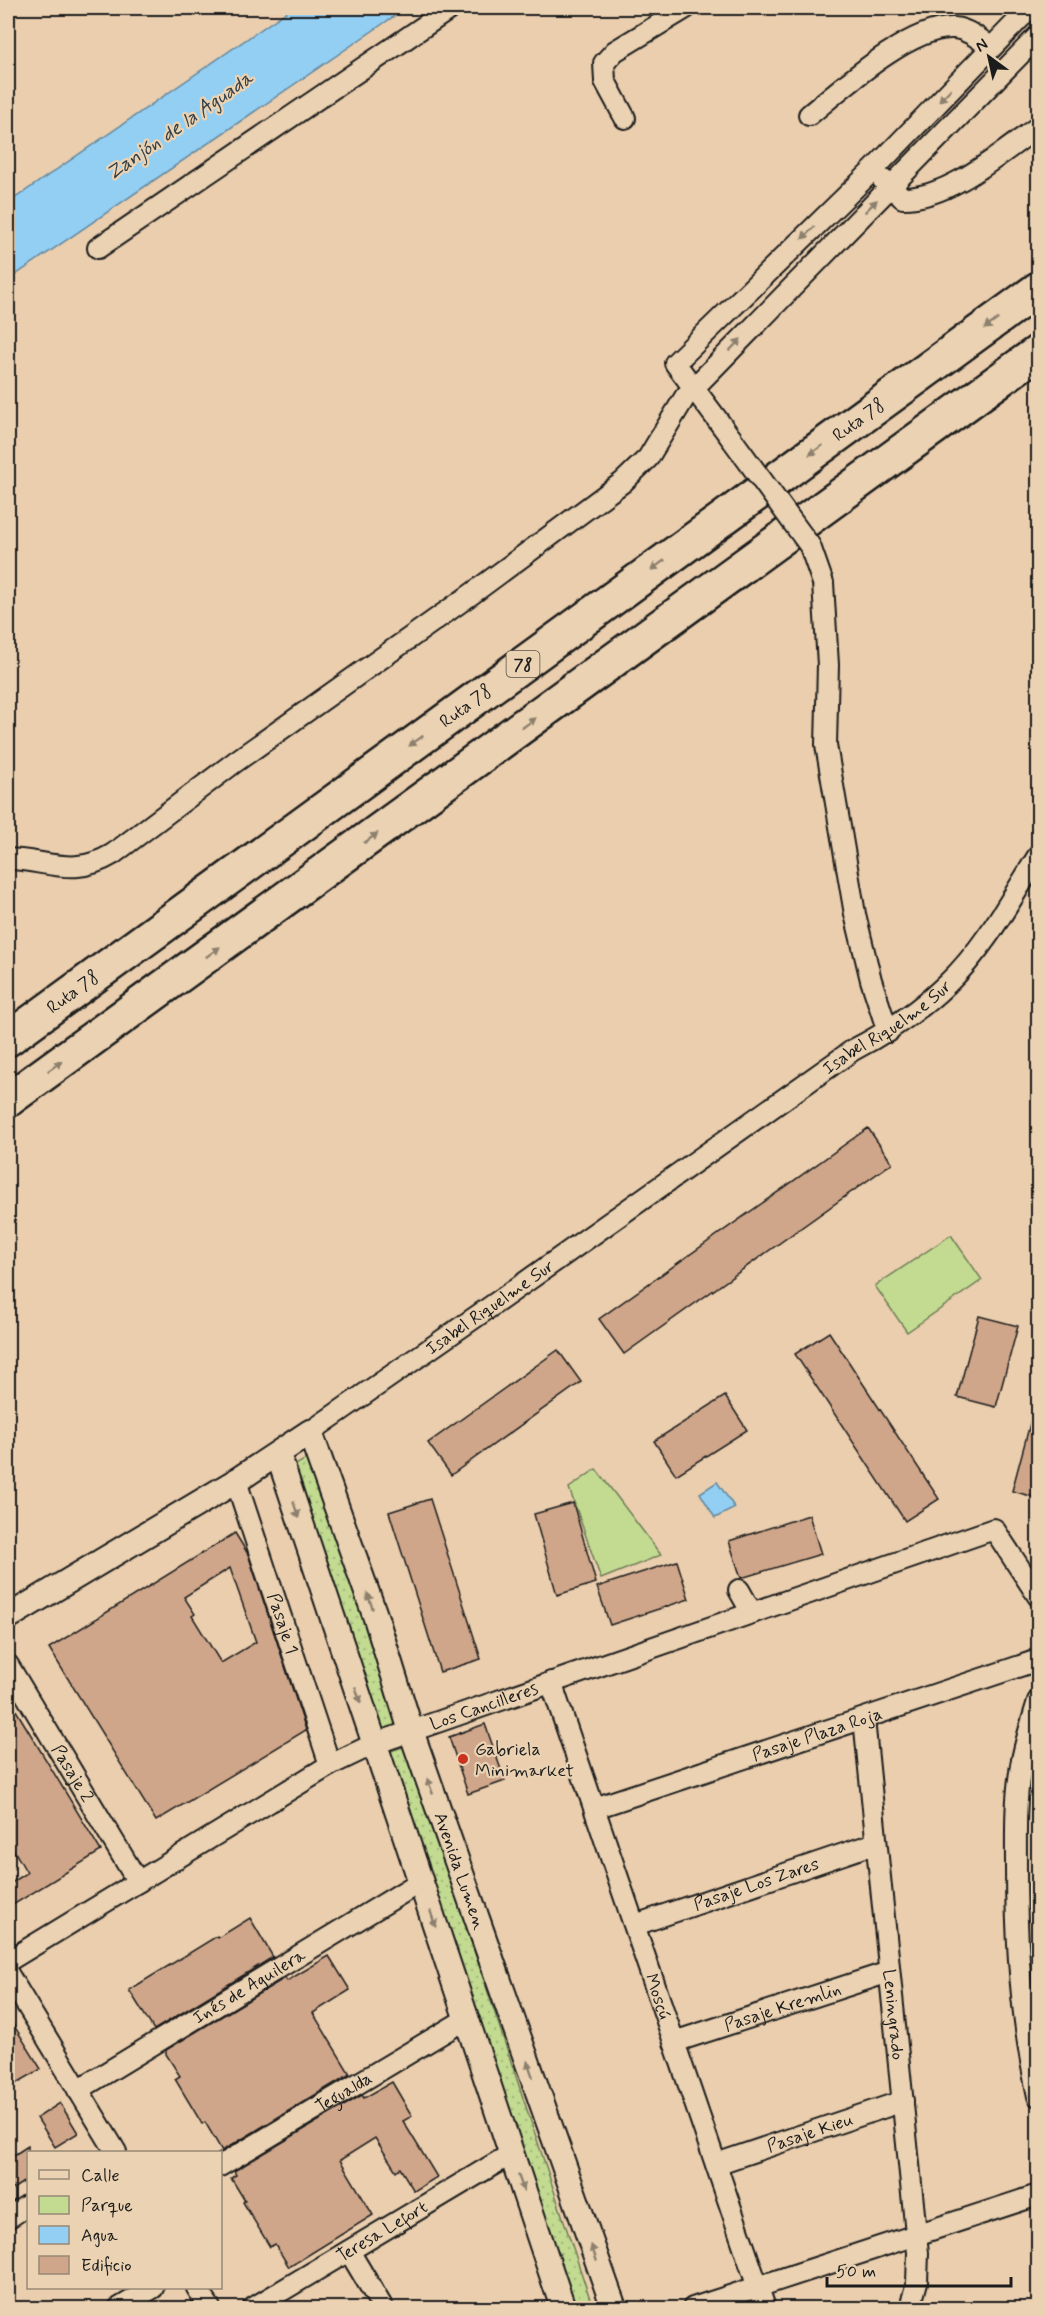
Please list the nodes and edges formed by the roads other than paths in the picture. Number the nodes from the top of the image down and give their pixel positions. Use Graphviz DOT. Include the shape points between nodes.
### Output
graph roads {
  1 [pos="451,8"];
  2 [pos="686,8"];
  3 [pos="1030,8"];
  4 [pos="1038,36"];
  5 [pos="990,46"];
  6 [pos="810,115"];
  7 [pos="626,118"];
  8 [pos="1038,127"];
  9 [pos="873,170"];
  10 [pos="890,187"];
  11 [pos="98,248"];
  12 [pos="1038,289"];
  13 [pos="1038,352"];
  14 [pos="694,387"];
  15 [pos="1038,856"];
  16 [pos="8,859"];
  17 [pos="888,1032"];
  18 [pos="8,1039"];
  19 [pos="8,1100"];
  20 [pos="310,1432"];
  21 [pos="278,1454"];
  22 [pos="236,1481"];
  23 [pos="739,1590"];
  24 [pos="1038,1596"];
  25 [pos="752,1613"];
  26 [pos="8,1617"];
  27 [pos="1038,1660"];
  28 [pos="8,1665"];
  29 [pos="551,1682"];
  30 [pos="1038,1701"];
  31 [pos="864,1719"];
  32 [pos="411,1731"];
  33 [pos="374,1744"];
  34 [pos="330,1766"];
  35 [pos="595,1808"];
  36 [pos="876,1843"];
  37 [pos="138,1882"];
  38 [pos="420,1882"];
  39 [pos="635,1925"];
  40 [pos="8,1961"];
  41 [pos="890,1972"];
  42 [pos="8,1974"];
  43 [pos="466,2019"];
  44 [pos="674,2042"];
  45 [pos="78,2090"];
  46 [pos="1038,2096"];
  47 [pos="903,2101"];
  48 [pos="114,2151"];
  49 [pos="511,2154"];
  50 [pos="716,2164"];
  51 [pos="222,2165"];
  52 [pos="1038,2195"];
  53 [pos="27,2206"];
  54 [pos="8,2218"];
  55 [pos="916,2234"];
  56 [pos="349,2251"];
  57 [pos="758,2287"];
  58 [pos="151,2289"];
  59 [pos="198,2289"];
  60 [pos="119,2308"];
  61 [pos="210,2308"];
  62 [pos="253,2308"];
  63 [pos="383,2308"];
  64 [pos="563,2308"];
  65 [pos="614,2308"];
  66 [pos="693,2308"];
  67 [pos="765,2308"];
  68 [pos="910,2308"];
  1 -- 11 [label="street"];
  2 -- 7 [label="street" via="615,51 604,63 605,81"];
  3 -- 5 [label="street"];
  4 -- 10 [label="street"];
  5 -- 6 [label="street" via="956,28 921,34 856,77"];
  5 -- 9 [label="street, one-way"];
  8 -- 10 [label="street" via="959,181 933,192 903,198"];
  9 -- 10 [label="street"];
  9 -- 14 [label="street, one-way" via="675,363"];
  14 -- 10 [label="street, one-way"];
  12 -- 18 [label="highway, Ruta 78 / 78, one-way"];
  19 -- 13 [label="highway, one-way"];
  14 -- 16 [label="street" via="676,407 648,458 623,482 113,854 79,867"];
  14 -- 17 [label="street, bridge" via="810,546 823,583 828,665 826,745 855,914"];
  15 -- 17 [label="street, Isabel Riquelme Sur" via="957,974"];
  17 -- 20 [label="street, Isabel Riquelme Sur" via="853,1050"];
  20 -- 21 [label="street, Isabel Riquelme Sur"];
  32 -- 20 [label="street, Avenida Lumen, one-way" via="376,1618"];
  21 -- 22 [label="street, Isabel Riquelme Sur"];
  21 -- 33 [label="street, one-way"];
  22 -- 26 [label="street, Isabel Riquelme Sur"];
  22 -- 34 [label="street, Pasaje 1"];
  23 -- 25 [label="street"];
  24 -- 25 [label="street, Los Cancilleres" via="994,1529"];
  25 -- 29 [label="street, Los Cancilleres"];
  27 -- 31 [label="street, Pasaje Plaza Roja"];
  28 -- 37 [label="street, Pasaje 2"];
  29 -- 32 [label="street, Los Cancilleres"];
  29 -- 35 [label="street, Moscú"];
  30 -- 46 [label="street" via="1020,1771 1016,1862 1016,1934 1023,2008"];
  31 -- 35 [label="street, Pasaje Plaza Roja"];
  31 -- 36 [label="street, Leningrado"];
  32 -- 33 [label="street, Los Cancilleres"];
  65 -- 32 [label="street, Avenida Lumen, one-way"];
  33 -- 34 [label="street, Los Cancilleres"];
  33 -- 38 [label="street"];
  34 -- 37 [label="street, Los Cancilleres"];
  35 -- 39 [label="street, Moscú"];
  36 -- 39 [label="street, Pasaje Los Zares"];
  36 -- 41 [label="street, Leningrado"];
  37 -- 40 [label="street, Los Cancilleres"];
  38 -- 43 [label="street, one-way"];
  38 -- 45 [label="street, Inés de Aguilera"];
  39 -- 44 [label="street, Moscú"];
  41 -- 44 [label="street, Pasaje Kremlin"];
  41 -- 47 [label="street, Leningrado"];
  42 -- 45 [label="street"];
  43 -- 49 [label="street"];
  43 -- 51 [label="street, Tegualda"];
  44 -- 50 [label="street, Moscú"];
  45 -- 48 [label="street"];
  47 -- 50 [label="street, Pasaje Kieu"];
  47 -- 55 [label="street, Leningrado"];
  49 -- 56 [label="street, Teresa Lefort"];
  49 -- 64 [label="street, one-way"];
  50 -- 57 [label="street, Moscú"];
  52 -- 55 [label="street"];
  53 -- 54 [label="street"];
  55 -- 57 [label="street"];
  55 -- 68 [label="street, Leningrado" via="918,2267"];
  56 -- 62 [label="street, Teresa Lefort"];
  56 -- 63 [label="street"];
  57 -- 66 [label="street"];
  57 -- 67 [label="street, Moscú"];
  58 -- 60 [label="street"];
  59 -- 61 [label="street"];
}
